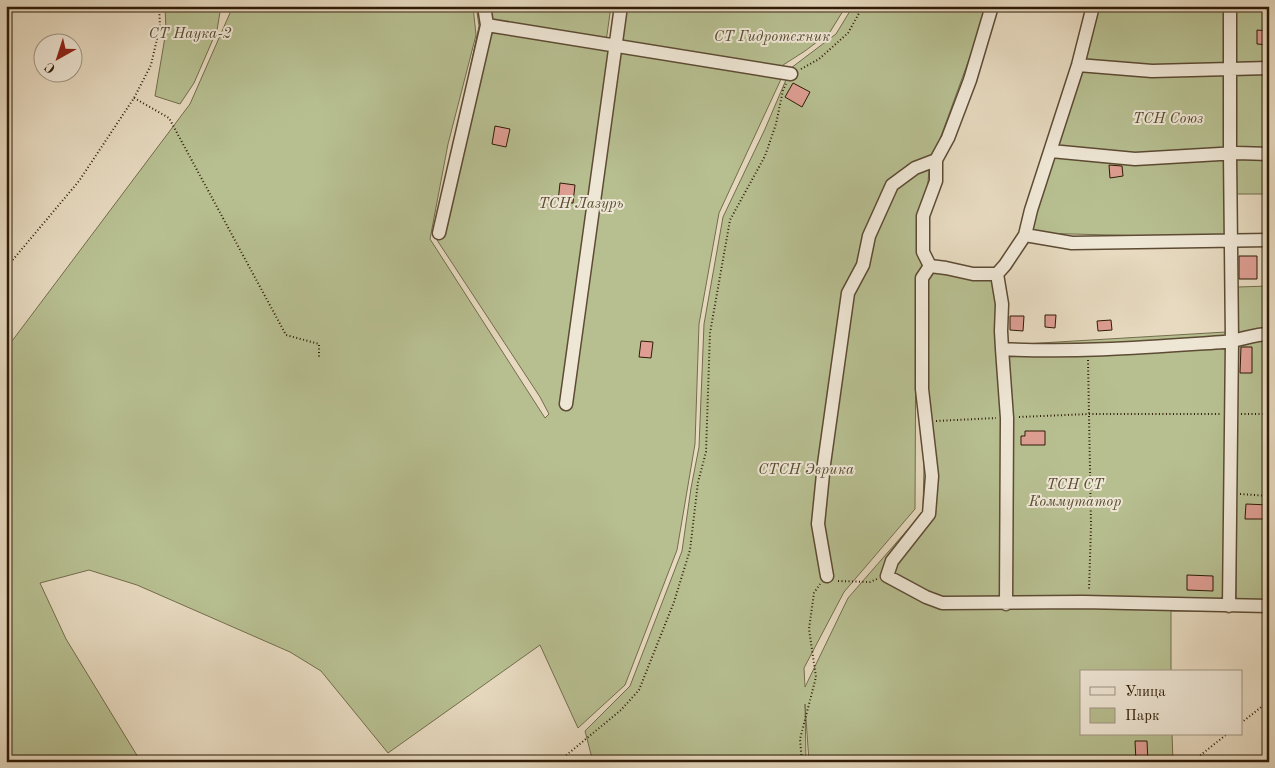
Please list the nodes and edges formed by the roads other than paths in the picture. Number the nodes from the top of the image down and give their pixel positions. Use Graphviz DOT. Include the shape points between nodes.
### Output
graph roads {
  1 [pos="484,6"];
  2 [pos="621,6"];
  3 [pos="992,6"];
  4 [pos="1093,6"];
  5 [pos="1230,6"];
  6 [pos="487,25"];
  7 [pos="616,46"];
  8 [pos="1078,65"];
  9 [pos="1269,68"];
  10 [pos="1230,69"];
  11 [pos="791,74"];
  12 [pos="1051,152"];
  13 [pos="1230,154"];
  14 [pos="1269,154"];
  15 [pos="936,160"];
  16 [pos="439,233"];
  17 [pos="1025,235"];
  18 [pos="1269,240"];
  19 [pos="1231,241"];
  20 [pos="930,266"];
  21 [pos="997,274"];
  22 [pos="1269,334"];
  23 [pos="1232,341"];
  24 [pos="1002,349"];
  25 [pos="566,404"];
  26 [pos="827,576"];
  27 [pos="1006,604"];
  28 [pos="1229,606"];
  29 [pos="1269,606"];
  1 -- 6 [label="street"];
  2 -- 7 [label="street"];
  3 -- 15 [label="street" via="970,80"];
  4 -- 8 [label="street"];
  5 -- 10 [label="street"];
  6 -- 7 [label="street"];
  6 -- 16 [label="street"];
  7 -- 11 [label="street"];
  7 -- 25 [label="street"];
  8 -- 10 [label="street" via="1152,71"];
  8 -- 12 [label="street"];
  9 -- 10 [label="street"];
  10 -- 13 [label="street"];
  12 -- 13 [label="street" via="1135,159"];
  12 -- 17 [label="street"];
  13 -- 14 [label="street"];
  13 -- 19 [label="street"];
  15 -- 20 [label="street" via="936,181 923,216 924,252"];
  15 -- 26 [label="street" via="915,168 892,185 869,236 863,265 848,293 818,524"];
  17 -- 19 [label="street" via="1072,243"];
  17 -- 21 [label="street"];
  18 -- 19 [label="street"];
  19 -- 23 [label="street"];
  20 -- 21 [label="street" via="973,274"];
  20 -- 27 [label="street" via="922,278 922,389 932,476 929,514 892,561 886,576 942,603"];
  21 -- 24 [label="street" via="1002,304"];
  22 -- 23 [label="street"];
  23 -- 24 [label="street" via="1049,352"];
  23 -- 28 [label="street"];
  24 -- 27 [label="street" via="1008,418"];
  27 -- 28 [label="street"];
  28 -- 29 [label="street"];
}
